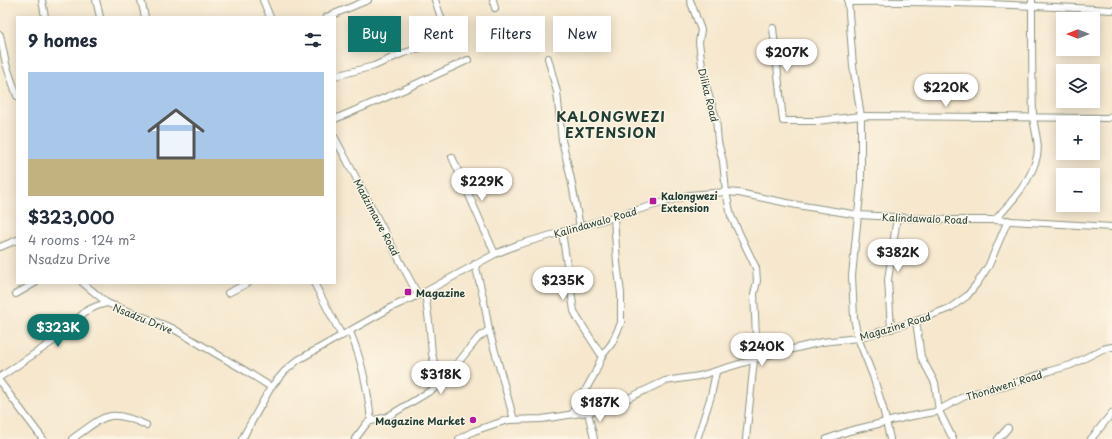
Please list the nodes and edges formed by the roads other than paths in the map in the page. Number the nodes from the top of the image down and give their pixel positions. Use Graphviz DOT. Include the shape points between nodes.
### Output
graph roads {
  1 [pos="42,0"];
  2 [pos="96,0"];
  3 [pos="140,0"];
  4 [pos="263,0"];
  5 [pos="435,0"];
  6 [pos="493,0"];
  7 [pos="690,0"];
  8 [pos="363,1"];
  9 [pos="848,1"];
  10 [pos="1032,3"];
  11 [pos="495,8"];
  12 [pos="1112,10"];
  13 [pos="45,16"];
  14 [pos="100,16"];
  15 [pos="145,16"];
  16 [pos="270,16"];
  17 [pos="329,16"];
  18 [pos="773,28"];
  19 [pos="0,35"];
  20 [pos="548,58"];
  21 [pos="468,60"];
  22 [pos="336,76"];
  23 [pos="16,93"];
  24 [pos="861,116"];
  25 [pos="1112,116"];
  26 [pos="1034,117"];
  27 [pos="336,119"];
  28 [pos="336,140"];
  29 [pos="452,157"];
  30 [pos="726,192"];
  31 [pos="859,215"];
  32 [pos="897,217"];
  33 [pos="614,218"];
  34 [pos="995,220"];
  35 [pos="1008,220"];
  36 [pos="580,227"];
  37 [pos="1112,227"];
  38 [pos="562,232"];
  39 [pos="16,240"];
  40 [pos="0,246"];
  41 [pos="495,254"];
  42 [pos="475,264"];
  43 [pos="34,284"];
  44 [pos="84,284"];
  45 [pos="246,284"];
  46 [pos="315,284"];
  47 [pos="424,292"];
  48 [pos="228,293"];
  49 [pos="16,294"];
  50 [pos="418,295"];
  51 [pos="107,303"];
  52 [pos="916,321"];
  53 [pos="891,329"];
  54 [pos="489,330"];
  55 [pos="350,332"];
  56 [pos="342,336"];
  57 [pos="858,338"];
  58 [pos="1112,347"];
  59 [pos="602,356"];
  60 [pos="754,360"];
  61 [pos="716,372"];
  62 [pos="0,377"];
  63 [pos="0,382"];
  64 [pos="440,385"];
  65 [pos="271,387"];
  66 [pos="939,411"];
  67 [pos="588,412"];
  68 [pos="1112,413"];
  69 [pos="572,414"];
  70 [pos="514,420"];
  71 [pos="371,421"];
  72 [pos="885,422"];
  73 [pos="146,425"];
  74 [pos="1008,428"];
  75 [pos="43,439"];
  76 [pos="72,439"];
  77 [pos="242,439"];
  78 [pos="355,439"];
  79 [pos="459,439"];
  80 [pos="594,439"];
  81 [pos="697,439"];
  82 [pos="746,439"];
  83 [pos="827,439"];
  84 [pos="890,439"];
  85 [pos="953,439"];
  86 [pos="998,439"];
  87 [pos="1091,439"];
  1 -- 13 [label="street"];
  2 -- 14 [label="street"];
  3 -- 15 [label="street"];
  4 -- 16 [label="street"];
  5 -- 22 [label="street" via="447,35 445,40 374,66"];
  6 -- 11 [label="street"];
  7 -- 30 [label="street, Dilika Road" via="701,30 699,42 702,66 716,118"];
  8 -- 17 [label="street"];
  9 -- 10 [label="street"];
  9 -- 24 [label="street" via="853,66"];
  10 -- 12 [label="street"];
  10 -- 26 [label="street"];
  18 -- 24 [label="street" via="784,121 817,121"];
  19 -- 23 [label="street"];
  20 -- 36 [label="street" via="557,92 562,140"];
  21 -- 27 [label="street"];
  24 -- 26 [label="street"];
  24 -- 31 [label="street"];
  25 -- 26 [label="street"];
  26 -- 34 [label="street" via="1038,140 1036,162 1024,186"];
  28 -- 50 [label="street, Madzimawe Road"];
  29 -- 41 [label="street"];
  30 -- 31 [label="street, Kalindawalo Road"];
  30 -- 33 [label="street, Kalindawalo Road" via="689,195"];
  30 -- 60 [label="street, Dilika Road" via="731,216 756,268"];
  31 -- 32 [label="street, Kalindawalo Road"];
  31 -- 57 [label="street" via="852,276 854,318"];
  32 -- 34 [label="street, Kalindawalo Road"];
  32 -- 53 [label="street" via="888,280"];
  33 -- 36 [label="street, Kalindawalo Road"];
  33 -- 59 [label="street" via="622,316 615,337"];
  34 -- 35 [label="street, Kalindawalo Road"];
  35 -- 37 [label="street, Kalindawalo Road"];
  35 -- 52 [label="street, Magazine Road" via="988,265 967,296 950,308"];
  36 -- 38 [label="street, Kalindawalo Road"];
  38 -- 41 [label="street, Kalindawalo Road"];
  38 -- 59 [label="street" via="574,311"];
  39 -- 40 [label="street"];
  41 -- 42 [label="street, Kalindawalo Road"];
  42 -- 47 [label="street, Kalindawalo Road"];
  42 -- 54 [label="street"];
  43 -- 49 [label="street"];
  44 -- 51 [label="street"];
  45 -- 48 [label="street"];
  46 -- 56 [label="street"];
  47 -- 50 [label="street, Kalindawalo Road"];
  47 -- 64 [label="street" via="432,354"];
  50 -- 55 [label="street, Kalindawalo Road"];
  51 -- 62 [label="street, Nsadzu Drive" via="86,311 55,340"];
  51 -- 65 [label="street, Nsadzu Drive" via="172,328"];
  52 -- 53 [label="street, Magazine Road"];
  52 -- 66 [label="street" via="921,357 935,383"];
  53 -- 57 [label="street, Magazine Road"];
  54 -- 64 [label="street" via="478,338"];
  54 -- 70 [label="street"];
  55 -- 56 [label="street, Kalindawalo Road"];
  55 -- 71 [label="street" via="358,351 369,396"];
  56 -- 65 [label="street, Kalindawalo Road" via="298,360"];
  57 -- 60 [label="street, Magazine Road" via="822,342"];
  57 -- 72 [label="street" via="873,376"];
  58 -- 66 [label="street, Thondweni Road" via="1071,365 965,396"];
  59 -- 69 [label="street" via="595,374"];
  60 -- 61 [label="street, Magazine Road"];
  60 -- 82 [label="street, Dilika Road"];
  61 -- 67 [label="street, Magazine Road" via="665,381 620,402"];
  61 -- 81 [label="street"];
  63 -- 75 [label="street"];
  64 -- 71 [label="street" via="387,417"];
  65 -- 77 [label="street, Kalindawalo Road"];
  66 -- 72 [label="street, Thondweni Road"];
  66 -- 85 [label="street"];
  67 -- 69 [label="street, Magazine Road"];
  67 -- 80 [label="street"];
  68 -- 87 [label="street"];
  69 -- 70 [label="street, Magazine Road"];
  70 -- 79 [label="street, Magazine Road" via="489,426"];
  71 -- 78 [label="street"];
  72 -- 83 [label="street, Thondweni Road"];
  72 -- 84 [label="street"];
  73 -- 76 [label="street" via="118,414 110,415"];
  74 -- 86 [label="street"];
}
